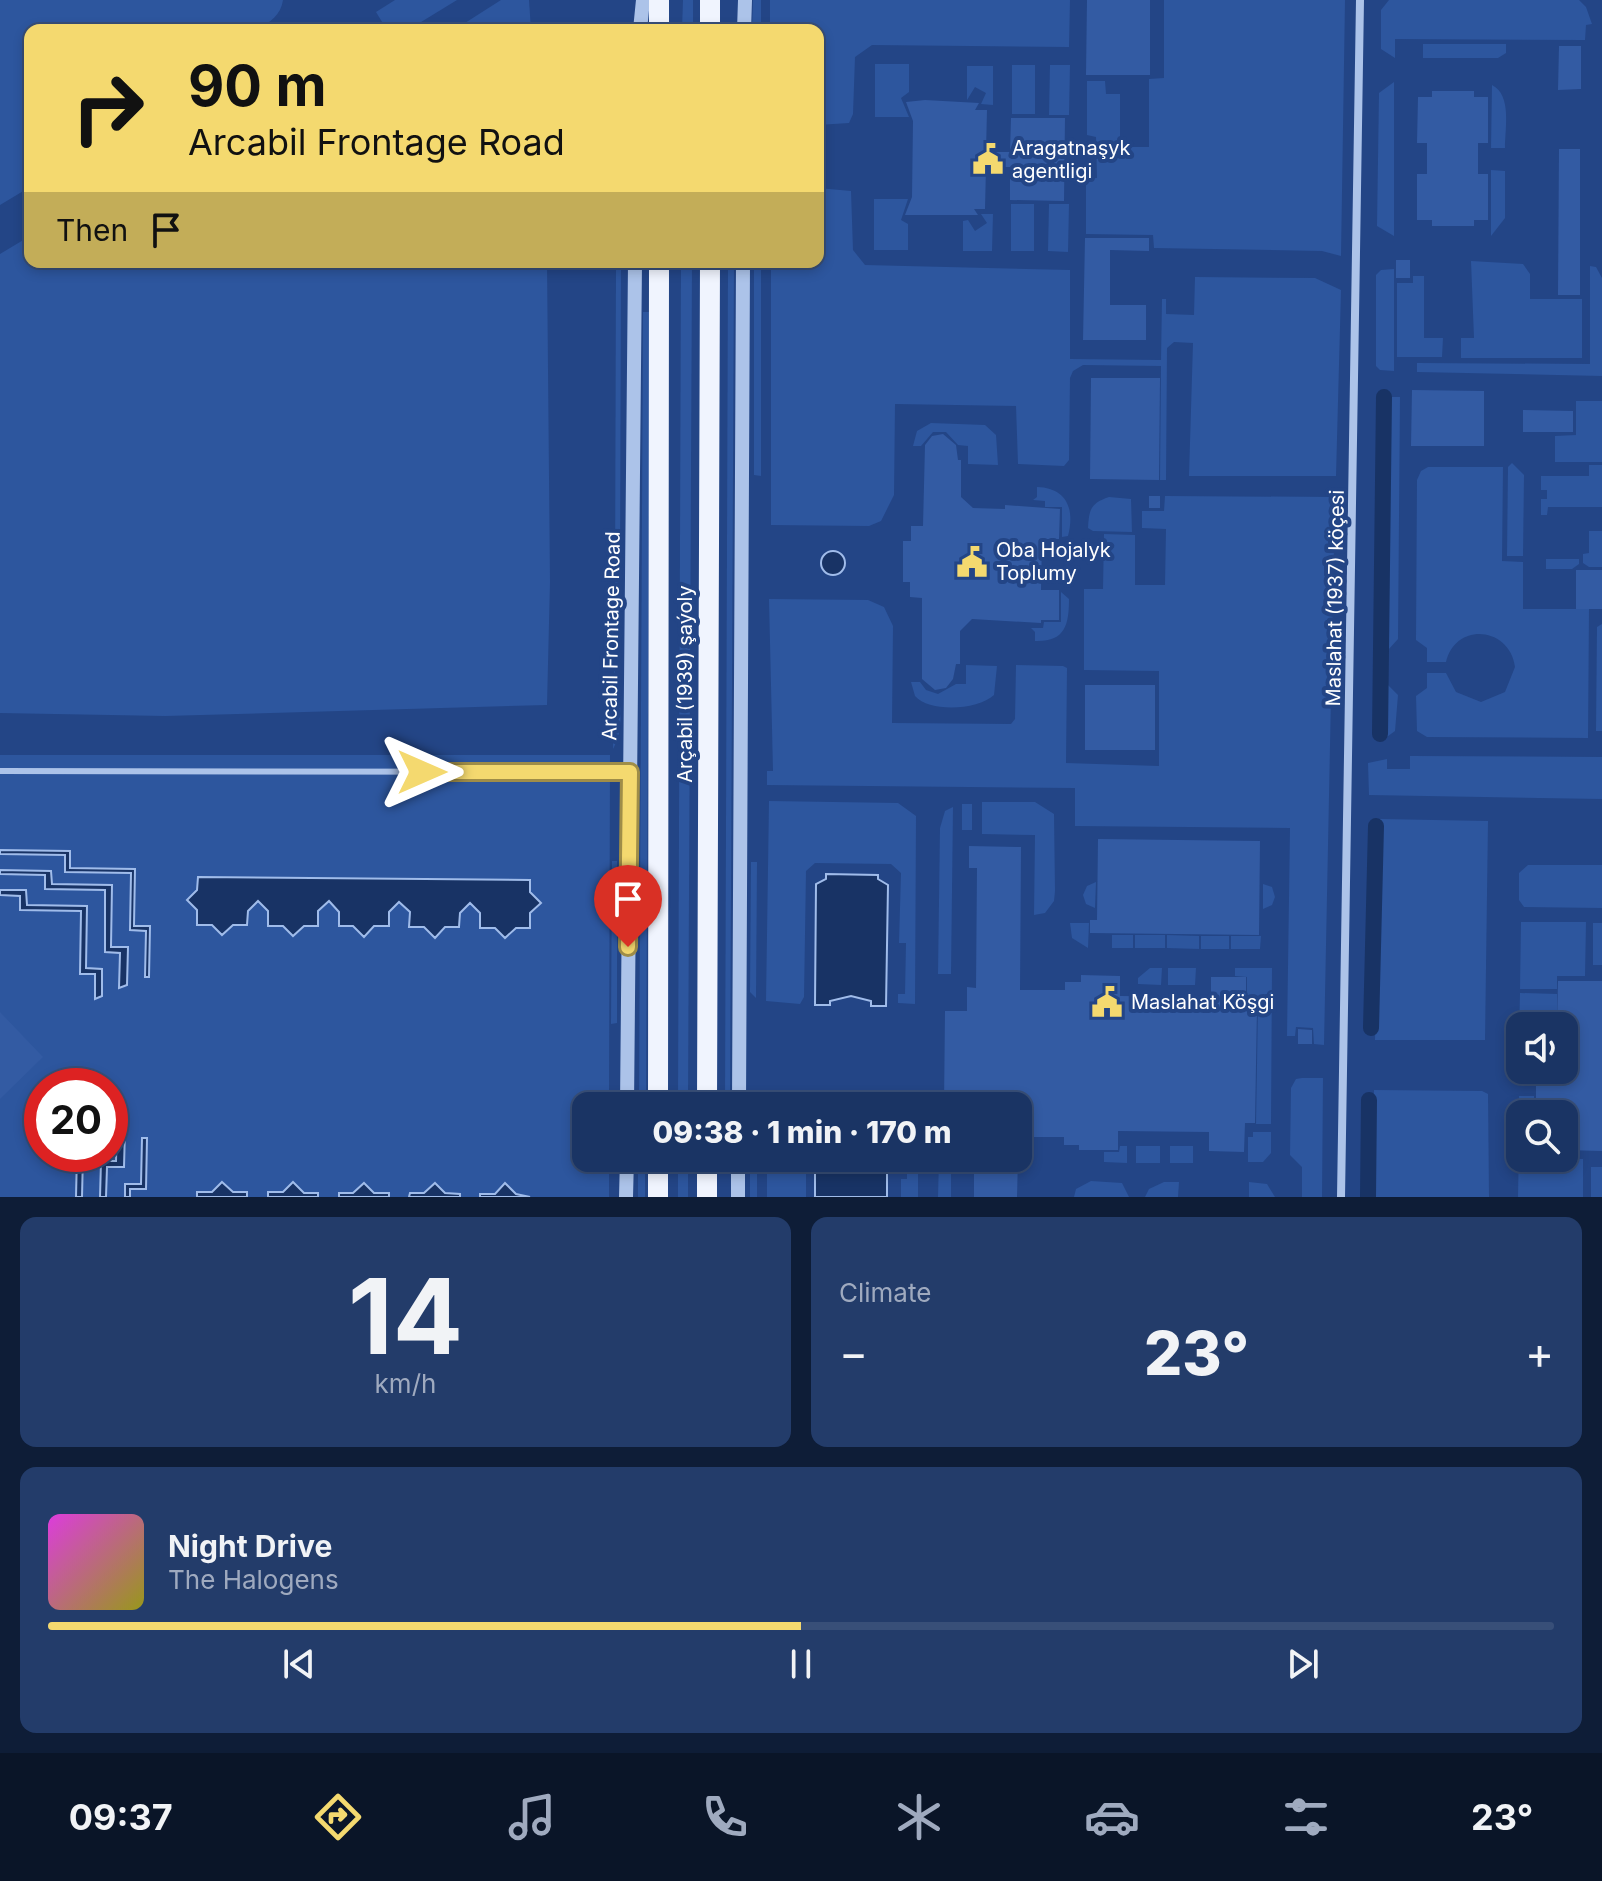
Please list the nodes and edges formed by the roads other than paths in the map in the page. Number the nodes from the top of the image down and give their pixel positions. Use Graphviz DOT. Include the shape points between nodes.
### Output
graph roads {
  1 [pos="643,0"];
  2 [pos="659,0"];
  3 [pos="710,0"];
  4 [pos="745,0"];
  5 [pos="1360,0"];
  6 [pos="641,24"];
  7 [pos="659,24"];
  8 [pos="710,24"];
  9 [pos="744,24"];
  10 [pos="635,268"];
  11 [pos="659,268"];
  12 [pos="710,268"];
  13 [pos="743,268"];
  14 [pos="0,771"];
  15 [pos="630,772"];
  16 [pos="627,1092"];
  17 [pos="658,1092"];
  18 [pos="707,1092"];
  19 [pos="739,1092"];
  20 [pos="627,1172"];
  21 [pos="658,1172"];
  22 [pos="707,1172"];
  23 [pos="738,1172"];
  24 [pos="626,1197"];
  25 [pos="658,1197"];
  26 [pos="707,1197"];
  27 [pos="738,1197"];
  28 [pos="1341,1197"];
  1 -- 6 [label="street"];
  2 -- 7 [label="main road"];
  3 -- 8 [label="main road"];
  4 -- 9 [label="street"];
  5 -- 28 [label="street, Maslahat (1937) köçesi"];
  10 -- 15 [label="street, Arcabil Frontage Road"];
  11 -- 17 [label="main road, Arçabil (1939) şaýoly"];
  12 -- 18 [label="main road, Arçabil (1939) şaýoly"];
  13 -- 19 [label="street"];
  14 -- 15 [label="lane"];
  15 -- 16 [label="street, Arcabil Frontage Road"];
  20 -- 24 [label="street"];
  21 -- 25 [label="main road"];
  22 -- 26 [label="main road"];
  23 -- 27 [label="street"];
}
